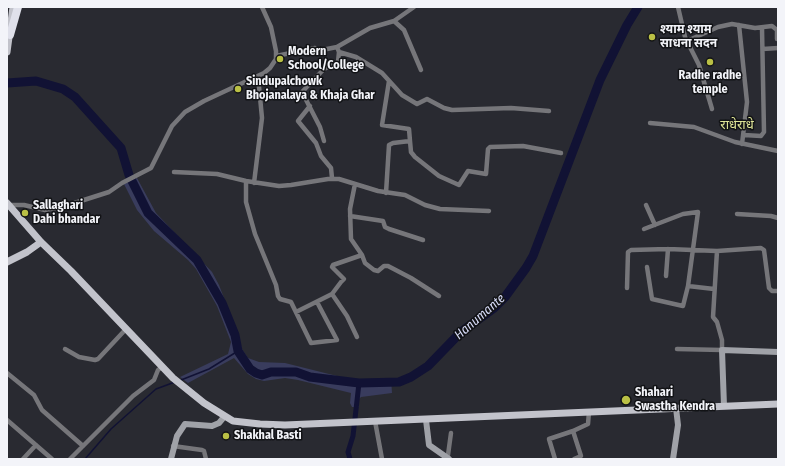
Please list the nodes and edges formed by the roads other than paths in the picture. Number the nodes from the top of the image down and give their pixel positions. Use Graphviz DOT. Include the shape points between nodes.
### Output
graph roads {
  1 [pos="13,7"];
  2 [pos="18,7"];
  3 [pos="262,7"];
  4 [pos="414,7"];
  5 [pos="678,7"];
  6 [pos="394,21"];
  7 [pos="7,23"];
  8 [pos="738,25"];
  9 [pos="762,28"];
  10 [pos="10,35"];
  11 [pos="777,39"];
  12 [pos="687,41"];
  13 [pos="778,48"];
  14 [pos="338,49"];
  15 [pos="763,49"];
  16 [pos="7,52"];
  17 [pos="276,56"];
  18 [pos="421,70"];
  19 [pos="258,76"];
  20 [pos="389,81"];
  21 [pos="310,106"];
  22 [pos="712,109"];
  23 [pos="549,111"];
  24 [pos="650,123"];
  25 [pos="744,135"];
  26 [pos="324,141"];
  27 [pos="410,141"];
  28 [pos="742,144"];
  29 [pos="778,151"];
  30 [pos="560,153"];
  31 [pos="174,172"];
  32 [pos="332,178"];
  33 [pos="246,181"];
  34 [pos="254,183"];
  35 [pos="354,184"];
  36 [pos="386,193"];
  37 [pos="8,204"];
  38 [pos="646,205"];
  39 [pos="489,211"];
  40 [pos="737,214"];
  41 [pos="350,216"];
  42 [pos="778,218"];
  43 [pos="655,224"];
  44 [pos="644,229"];
  45 [pos="423,240"];
  46 [pos="41,242"];
  47 [pos="668,249"];
  48 [pos="718,250"];
  49 [pos="693,251"];
  50 [pos="362,255"];
  51 [pos="7,262"];
  52 [pos="647,267"];
  53 [pos="666,276"];
  54 [pos="688,286"];
  55 [pos="627,288"];
  56 [pos="714,289"];
  57 [pos="778,291"];
  58 [pos="332,294"];
  59 [pos="439,296"];
  60 [pos="317,302"];
  61 [pos="296,312"];
  62 [pos="126,329"];
  63 [pos="357,337"];
  64 [pos="677,348"];
  65 [pos="65,349"];
  66 [pos="722,350"];
  67 [pos="778,352"];
  68 [pos="162,367"];
  69 [pos="7,373"];
  70 [pos="778,404"];
  71 [pos="724,406"];
  72 [pos="676,408"];
  73 [pos="588,412"];
  74 [pos="224,417"];
  75 [pos="7,420"];
  76 [pos="426,420"];
  77 [pos="375,421"];
  78 [pos="573,431"];
  79 [pos="451,433"];
  80 [pos="36,445"];
  81 [pos="83,446"];
  82 [pos="173,446"];
  83 [pos="23,459"];
  84 [pos="52,459"];
  85 [pos="70,459"];
  86 [pos="171,459"];
  87 [pos="206,459"];
  88 [pos="382,459"];
  89 [pos="447,459"];
  90 [pos="555,459"];
  91 [pos="574,459"];
  92 [pos="674,459"];
  1 -- 10 [label="main road"];
  2 -- 10 [label="highway"];
  3 -- 17 [label="street" via="270,27"];
  4 -- 6 [label="street"];
  5 -- 12 [label="street"];
  6 -- 14 [label="street" via="370,28"];
  6 -- 18 [label="street" via="404,30"];
  7 -- 10 [label="highway"];
  8 -- 9 [label="street"];
  8 -- 12 [label="street" via="718,27"];
  8 -- 25 [label="street" via="747,102"];
  9 -- 11 [label="street" via="775,28"];
  9 -- 15 [label="street"];
  10 -- 16 [label="main road"];
  12 -- 22 [label="street" via="699,65"];
  13 -- 15 [label="street"];
  14 -- 17 [label="street" via="316,51 315,48"];
  14 -- 20 [label="street" via="370,64"];
  14 -- 21 [label="street" via="338,62 321,72 302,92"];
  15 -- 25 [label="street" via="764,132 761,136"];
  17 -- 19 [label="street" via="268,70"];
  19 -- 34 [label="street" via="262,118"];
  19 -- 37 [label="street" via="185,112 172,126 154,165 109,192 45,210"];
  20 -- 23 [label="street" via="402,95 417,104 427,99 452,110 511,108"];
  20 -- 27 [label="street" via="382,125 409,129"];
  21 -- 26 [label="street"];
  21 -- 32 [label="street" via="298,121 316,143 330,168"];
  24 -- 28 [label="street" via="694,127"];
  25 -- 28 [label="street"];
  27 -- 30 [label="street" via="411,152 415,157 439,176 459,185 468,171 486,174 490,148 522,146"];
  27 -- 36 [label="street" via="389,145"];
  28 -- 29 [label="street"];
  31 -- 33 [label="street" via="217,174"];
  32 -- 34 [label="street" via="291,186"];
  32 -- 35 [label="street"];
  33 -- 34 [label="street"];
  33 -- 61 [label="street" via="246,202 278,296 291,302"];
  35 -- 36 [label="street"];
  35 -- 41 [label="street"];
  36 -- 39 [label="street" via="405,195 440,209"];
  37 -- 46 [label="main road"];
  38 -- 43 [label="street"];
  40 -- 42 [label="street"];
  41 -- 45 [label="street" via="383,221 389,229"];
  41 -- 50 [label="street" via="351,239"];
  43 -- 44 [label="street"];
  43 -- 49 [label="street" via="682,214 698,212"];
  46 -- 51 [label="main road"];
  46 -- 62 [label="main road"];
  47 -- 49 [label="street"];
  47 -- 53 [label="street"];
  47 -- 55 [label="street" via="629,251"];
  48 -- 49 [label="street"];
  48 -- 56 [label="street"];
  48 -- 57 [label="street" via="764,250 769,288"];
  49 -- 54 [label="street"];
  50 -- 58 [label="street" via="339,262 332,267 344,279"];
  50 -- 59 [label="street" via="365,263 374,270 378,271 388,266"];
  52 -- 54 [label="street" via="652,299 683,306"];
  54 -- 56 [label="street"];
  56 -- 66 [label="street" via="713,316 722,340"];
  58 -- 60 [label="street"];
  58 -- 63 [label="street"];
  60 -- 61 [label="street"];
  60 -- 61 [label="street" via="337,340 312,343"];
  62 -- 65 [label="street" via="95,360 79,357"];
  62 -- 68 [label="main road"];
  64 -- 66 [label="street"];
  66 -- 67 [label="main road"];
  66 -- 71 [label="main road"];
  68 -- 74 [label="main road" via="184,388"];
  68 -- 81 [label="street" via="154,380 132,396"];
  69 -- 81 [label="street" via="34,395 42,410"];
  70 -- 71 [label="main road"];
  71 -- 72 [label="main road"];
  72 -- 73 [label="main road"];
  72 -- 92 [label="main road" via="678,425"];
  73 -- 76 [label="main road"];
  73 -- 78 [label="street" via="588,424"];
  74 -- 77 [label="main road" via="233,421 272,425"];
  74 -- 82 [label="main road" via="212,426 185,424"];
  75 -- 80 [label="street"];
  76 -- 77 [label="main road"];
  76 -- 89 [label="main road" via="429,445"];
  77 -- 88 [label="street"];
  78 -- 90 [label="street" via="549,439"];
  78 -- 91 [label="street" via="581,456"];
  79 -- 89 [label="street"];
  80 -- 83 [label="street"];
  80 -- 84 [label="street"];
  81 -- 85 [label="street"];
  82 -- 86 [label="main road"];
  82 -- 87 [label="street" via="202,450"];
}
